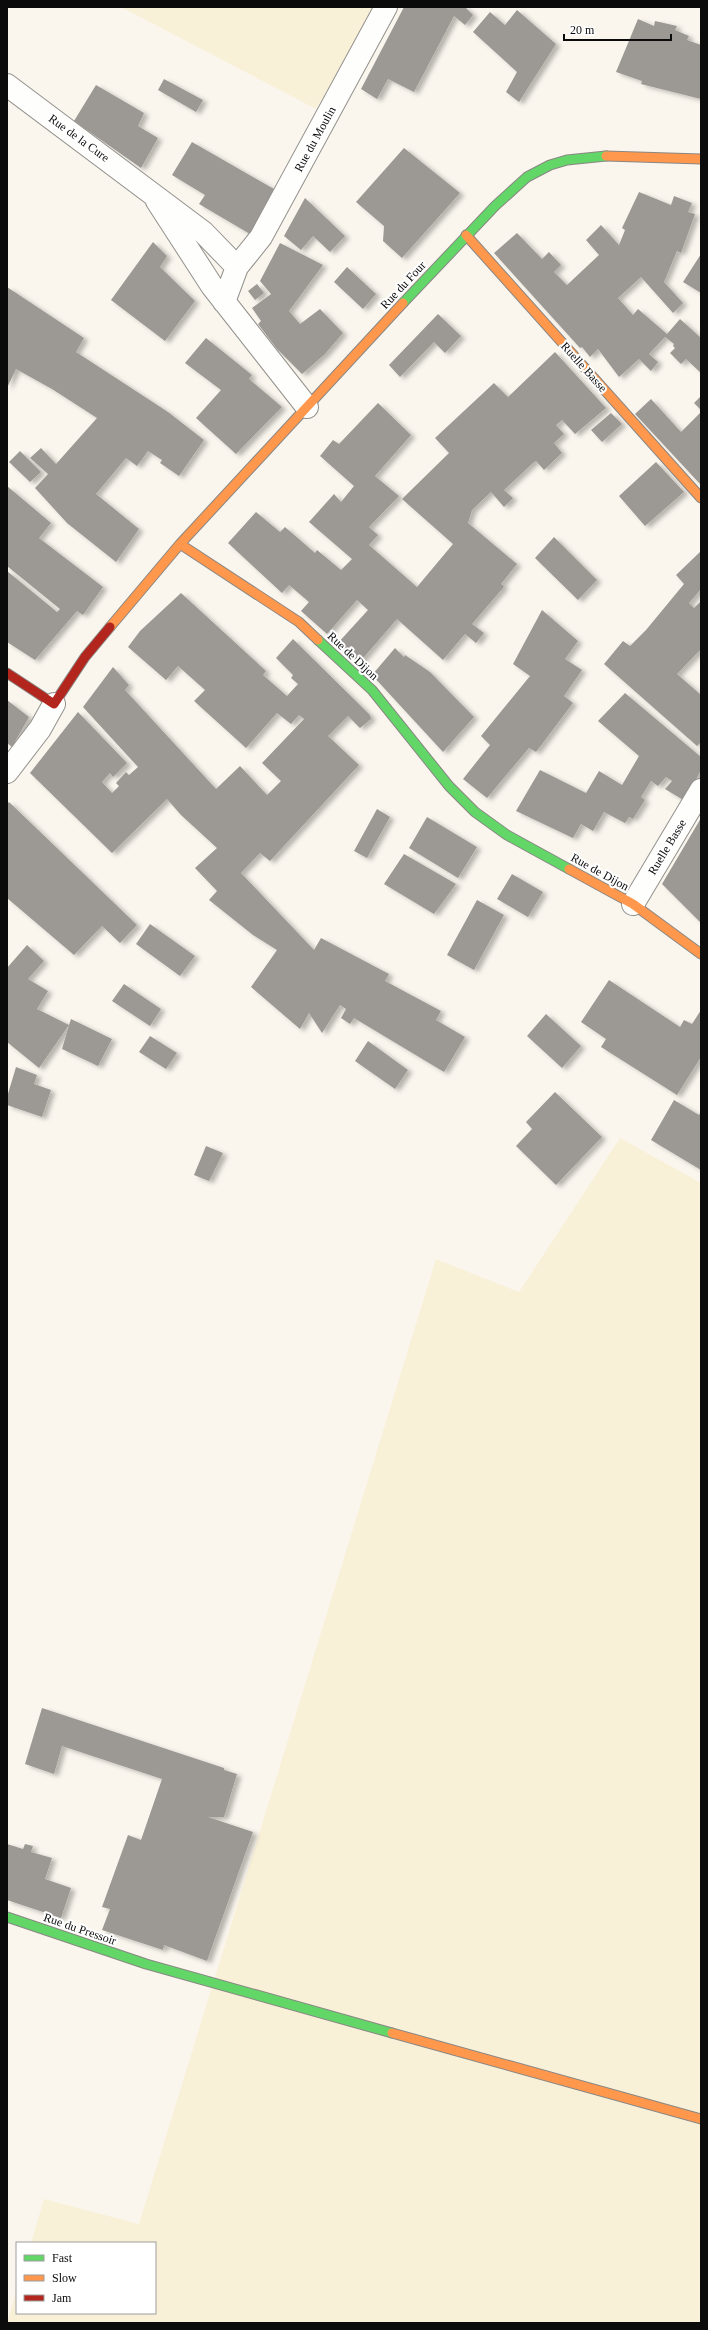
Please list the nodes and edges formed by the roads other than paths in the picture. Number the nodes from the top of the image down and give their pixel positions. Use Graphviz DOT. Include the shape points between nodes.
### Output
graph roads {
  1 [pos="386,7"];
  2 [pos="7,85"];
  3 [pos="701,159"];
  4 [pos="150,191"];
  5 [pos="466,235"];
  6 [pos="237,267"];
  7 [pos="224,302"];
  8 [pos="306,407"];
  9 [pos="701,498"];
  10 [pos="180,544"];
  11 [pos="7,673"];
  12 [pos="54,704"];
  13 [pos="7,772"];
  14 [pos="701,790"];
  15 [pos="634,904"];
  16 [pos="701,954"];
  17 [pos="7,1917"];
  18 [pos="701,2118"];
  1 -- 6 [label="street, Rue du Moulin" via="261,237"];
  2 -- 4 [label="street, Rue de la Cure"];
  3 -- 5 [label="street, Rue du Four" via="588,156 549,165 515,186"];
  4 -- 6 [label="street, Rue de la Cure" via="203,232"];
  4 -- 7 [label="street, Rue de la Cure" via="176,234"];
  5 -- 8 [label="street, Rue du Four"];
  5 -- 9 [label="street, Ruelle Basse"];
  6 -- 7 [label="street"];
  7 -- 8 [label="street, Rue de la Cure"];
  8 -- 10 [label="street, Rue du Four"];
  10 -- 12 [label="street" via="85,658"];
  10 -- 15 [label="street, Rue de Dijon" via="299,622 372,690 449,786 475,812 507,835"];
  11 -- 12 [label="street"];
  12 -- 13 [label="street" via="40,729"];
  14 -- 15 [label="street, Ruelle Basse"];
  15 -- 16 [label="street, Rue de Dijon"];
  17 -- 18 [label="street, Rue du Pressoir" via="146,1964"];
}
